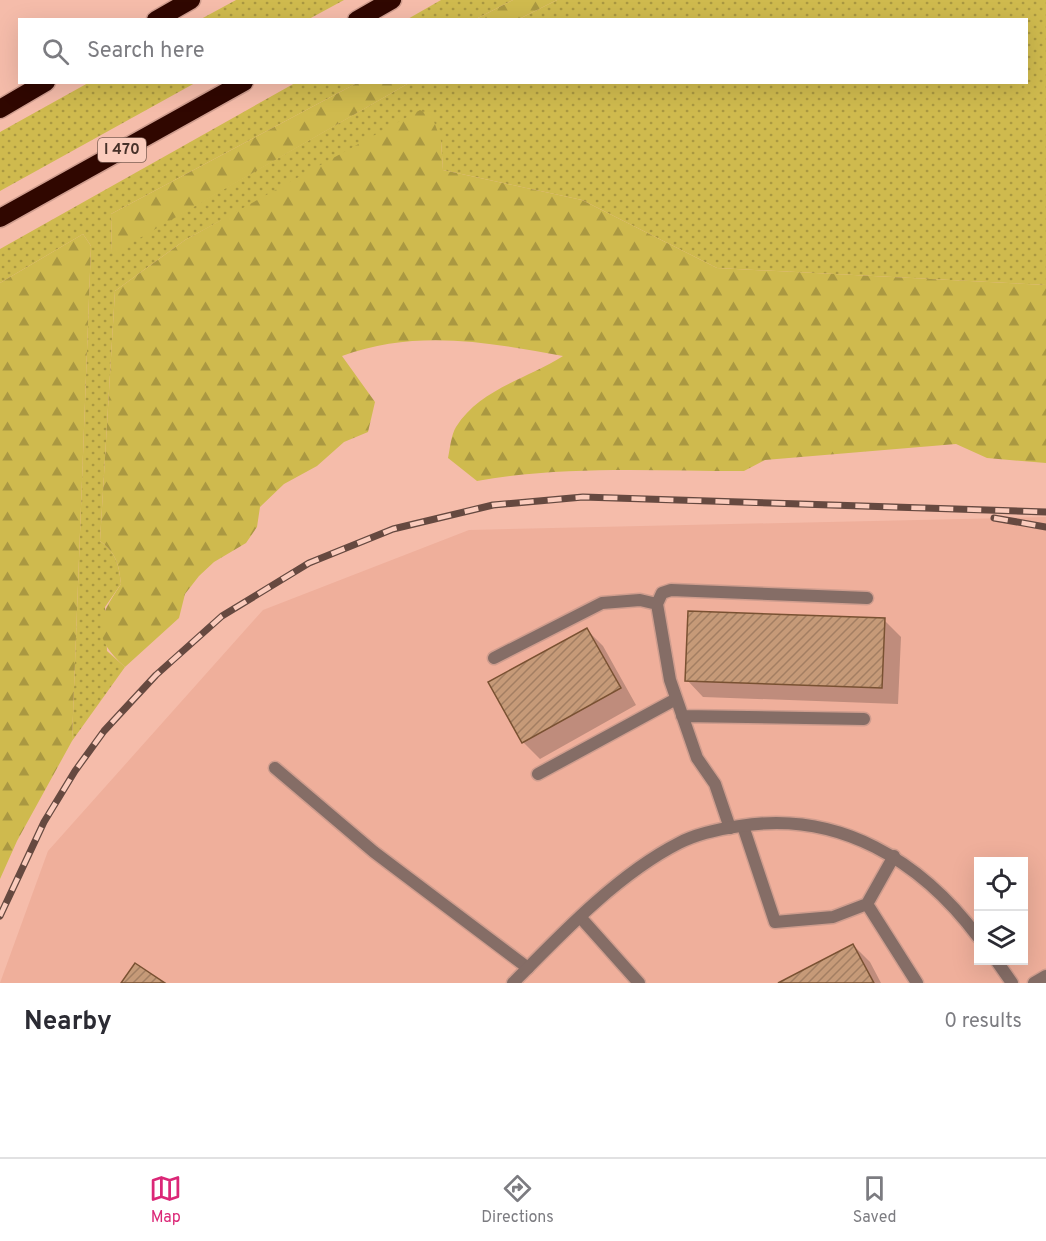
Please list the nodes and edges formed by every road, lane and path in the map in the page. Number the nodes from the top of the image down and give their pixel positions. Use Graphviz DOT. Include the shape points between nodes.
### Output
graph roads {
  1 [pos="191,0"];
  2 [pos="392,0"];
  3 [pos="160,18"];
  4 [pos="360,18"];
  5 [pos="43,84"];
  6 [pos="240,84"];
  7 [pos="0,109"];
  8 [pos="0,219"];
  9 [pos="867,598"];
  10 [pos="657,604"];
  11 [pos="494,658"];
  12 [pos="676,699"];
  13 [pos="682,716"];
  14 [pos="864,719"];
  15 [pos="275,768"];
  16 [pos="538,774"];
  17 [pos="743,825"];
  18 [pos="730,828"];
  19 [pos="894,856"];
  20 [pos="867,904"];
  21 [pos="581,918"];
  22 [pos="974,932"];
  23 [pos="999,965"];
  24 [pos="528,968"];
  25 [pos="1046,976"];
  26 [pos="513,983"];
  27 [pos="639,983"];
  28 [pos="917,983"];
  29 [pos="1012,983"];
  30 [pos="1034,983"];
  1 -- 3 [label="highway"];
  2 -- 4 [label="highway"];
  5 -- 7 [label="highway"];
  6 -- 8 [label="highway, I 470"];
  9 -- 10 [label="street" via="671,590 662,593"];
  10 -- 11 [label="street" via="640,600 602,603"];
  10 -- 12 [label="street"];
  12 -- 13 [label="street"];
  12 -- 16 [label="street"];
  13 -- 14 [label="street"];
  13 -- 18 [label="street" via="697,758 715,784"];
  15 -- 24 [label="street" via="374,852"];
  17 -- 18 [label="street"];
  17 -- 19 [label="street" via="789,824 830,830"];
  17 -- 20 [label="street" via="775,922 833,917"];
  18 -- 21 [label="street" via="709,831 655,857"];
  19 -- 20 [label="street"];
  19 -- 22 [label="street" via="934,886"];
  20 -- 28 [label="street"];
  21 -- 24 [label="street"];
  21 -- 27 [label="street"];
  23 -- 29 [label="street"];
  24 -- 26 [label="street"];
  25 -- 30 [label="street"];
}
